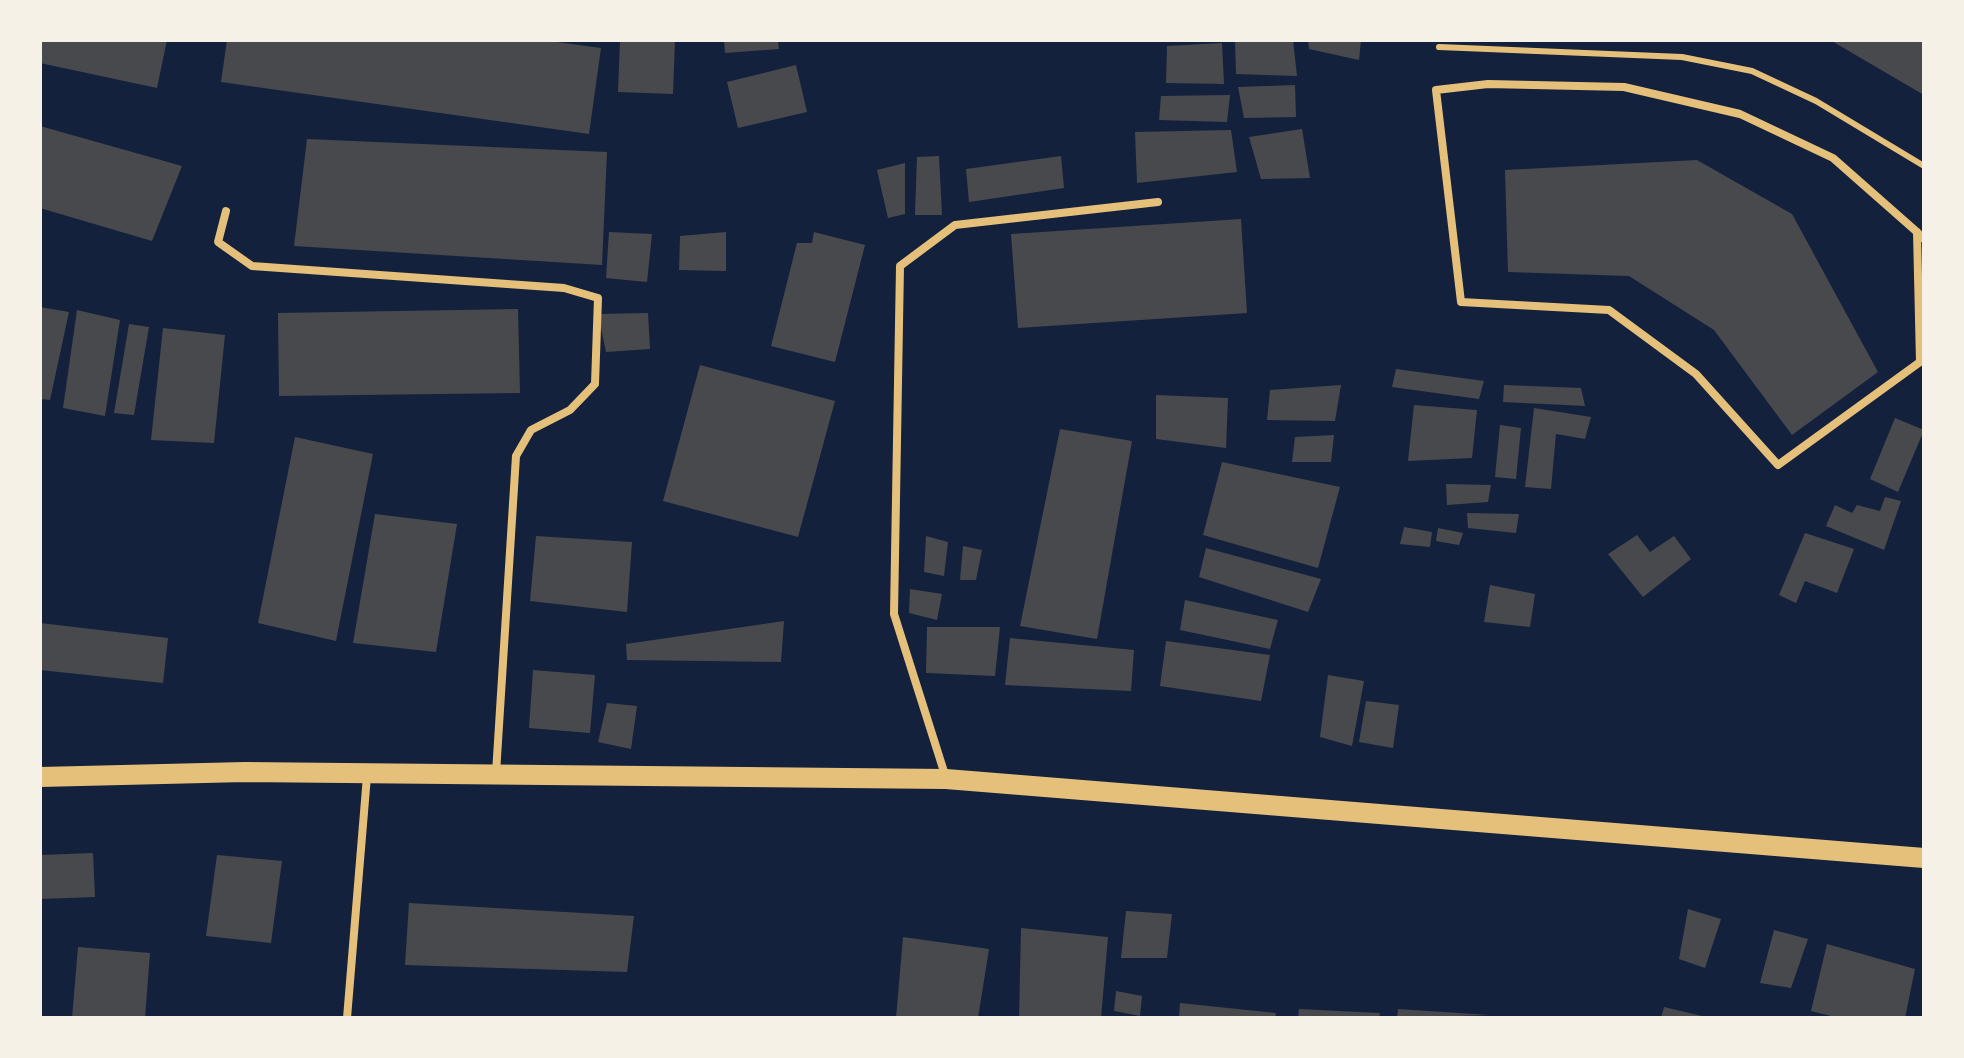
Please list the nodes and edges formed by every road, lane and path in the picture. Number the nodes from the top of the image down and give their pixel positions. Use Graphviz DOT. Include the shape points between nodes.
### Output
graph roads {
  1 [pos="1439,47"];
  2 [pos="1924,166"];
  3 [pos="1158,202"];
  4 [pos="226,211"];
  5 [pos="1917,232"];
  6 [pos="1924,239"];
  7 [pos="367,773"];
  8 [pos="496,773"];
  9 [pos="40,777"];
  10 [pos="946,779"];
  11 [pos="1924,858"];
  12 [pos="347,1018"];
  1 -- 2 [label="lane" via="1682,57 1752,71 1816,101"];
  3 -- 10 [label="street" via="955,225 900,266 894,614"];
  4 -- 8 [label="street" via="218,242 252,266 564,288 598,298 595,384 570,410 531,430 516,456"];
  5 -- 5 [label="street" via="1833,158 1740,114 1624,87 1488,84 1436,90 1461,302 1609,310 1696,374 1778,465 1920,362"];
  5 -- 6 [label="street"];
  7 -- 8 [label="main road"];
  7 -- 9 [label="main road"];
  7 -- 12 [label="street"];
  8 -- 10 [label="main road"];
  10 -- 11 [label="main road"];
}
